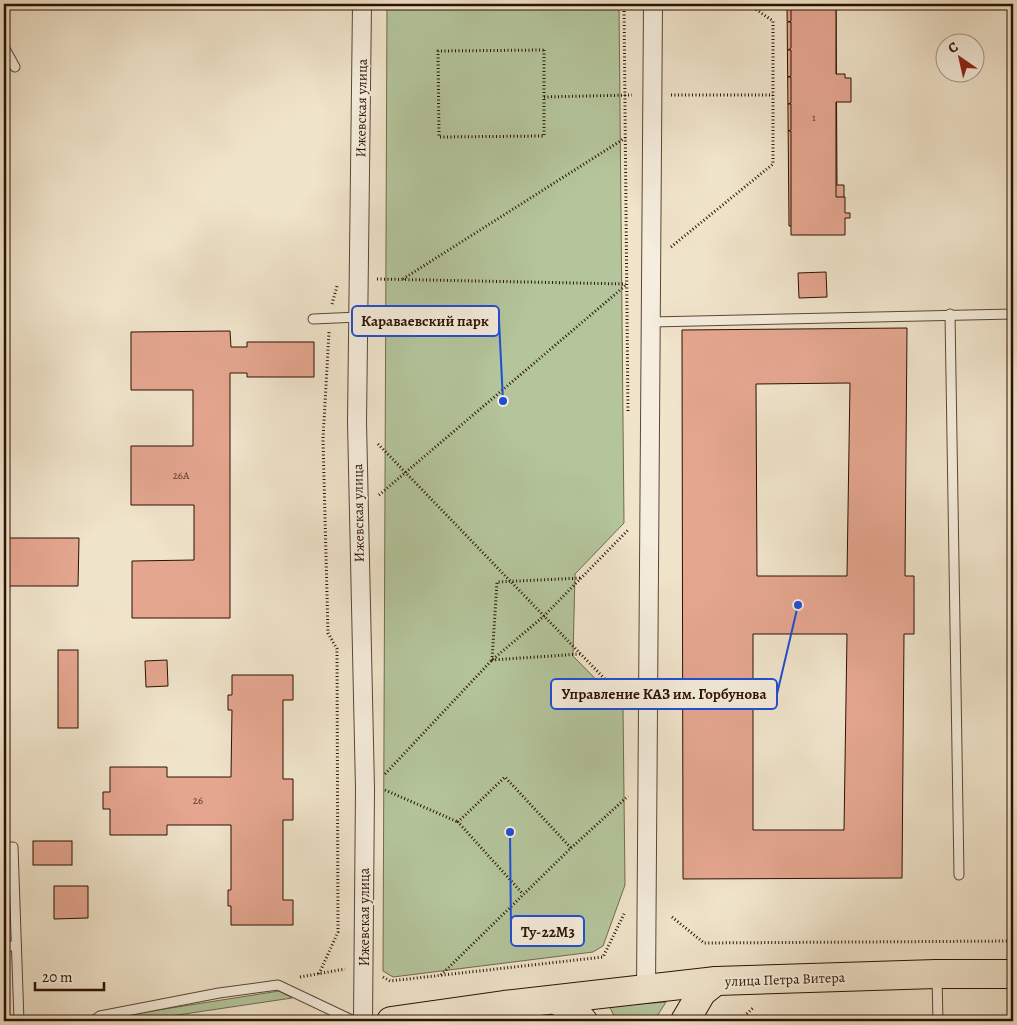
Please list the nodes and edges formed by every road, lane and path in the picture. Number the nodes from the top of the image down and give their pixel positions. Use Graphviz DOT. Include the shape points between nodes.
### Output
graph roads {
  1 [pos="362,4"];
  2 [pos="624,4"];
  3 [pos="653,4"];
  4 [pos="748,4"];
  5 [pos="4,47"];
  6 [pos="15,68"];
  7 [pos="625,95"];
  8 [pos="653,95"];
  9 [pos="773,95"];
  10 [pos="544,97"];
  11 [pos="626,138"];
  12 [pos="651,261"];
  13 [pos="359,278"];
  14 [pos="402,279"];
  15 [pos="626,284"];
  16 [pos="950,314"];
  17 [pos="1013,314"];
  18 [pos="358,317"];
  19 [pos="330,318"];
  20 [pos="313,319"];
  21 [pos="651,322"];
  22 [pos="357,422"];
  23 [pos="628,422"];
  24 [pos="405,472"];
  25 [pos="358,513"];
  26 [pos="629,521"];
  27 [pos="581,578"];
  28 [pos="510,582"];
  29 [pos="544,616"];
  30 [pos="581,654"];
  31 [pos="492,660"];
  32 [pos="628,702"];
  33 [pos="381,778"];
  34 [pos="384,789"];
  35 [pos="628,796"];
  36 [pos="458,822"];
  37 [pos="4,848"];
  38 [pos="571,848"];
  39 [pos="959,875"];
  40 [pos="523,894"];
  41 [pos="672,917"];
  42 [pos="1013,941"];
  43 [pos="4,946"];
  44 [pos="16,946"];
  45 [pos="318,974"];
  46 [pos="936,974"];
  47 [pos="1013,974"];
  48 [pos="440,975"];
  49 [pos="716,981"];
  50 [pos="646,989"];
  51 [pos="557,1000"];
  52 [pos="758,1005"];
  53 [pos="18,1021"];
  54 [pos="93,1021"];
  55 [pos="354,1021"];
  56 [pos="363,1021"];
  57 [pos="391,1021"];
  58 [pos="583,1021"];
  59 [pos="685,1021"];
  60 [pos="739,1021"];
  61 [pos="938,1021"];
  1 -- 13 [label="street, Ижевская улица"];
  2 -- 7 [label="path"];
  3 -- 8 [label="street"];
  4 -- 9 [label="path" via="772,21"];
  5 -- 6 [label="lane"];
  7 -- 8 [label="path"];
  7 -- 10 [label="path"];
  7 -- 11 [label="path"];
  8 -- 9 [label="path"];
  8 -- 12 [label="street"];
  9 -- 12 [label="path" via="773,164"];
  10 -- 10 [label="path" via="544,136 439,137 438,51 544,50"];
  11 -- 14 [label="path"];
  11 -- 15 [label="path"];
  12 -- 15 [label="path"];
  12 -- 21 [label="street"];
  13 -- 14 [label="path"];
  13 -- 18 [label="street, Ижевская улица"];
  13 -- 19 [label="path" via="341,272"];
  14 -- 15 [label="path"];
  15 -- 23 [label="path"];
  15 -- 24 [label="path"];
  16 -- 17 [label="lane"];
  16 -- 21 [label="lane"];
  16 -- 39 [label="lane"];
  18 -- 19 [label="lane"];
  18 -- 22 [label="street, Ижевская улица"];
  19 -- 20 [label="lane"];
  19 -- 45 [label="path" via="323,439 328,633 337,649 338,932"];
  21 -- 50 [label="street"];
  22 -- 24 [label="path"];
  22 -- 25 [label="street, Ижевская улица"];
  24 -- 25 [label="path"];
  24 -- 28 [label="path"];
  25 -- 56 [label="street, Ижевская улица" via="365,789"];
  26 -- 27 [label="path" via="629,530"];
  27 -- 28 [label="path"];
  27 -- 29 [label="path"];
  28 -- 29 [label="path"];
  28 -- 31 [label="path" via="497,582"];
  29 -- 30 [label="path"];
  29 -- 31 [label="path"];
  30 -- 31 [label="path"];
  30 -- 32 [label="path"];
  31 -- 33 [label="path"];
  34 -- 36 [label="path"];
  35 -- 38 [label="path"];
  36 -- 38 [label="path" via="505,776"];
  36 -- 40 [label="path"];
  37 -- 44 [label="lane" via="12,847"];
  38 -- 40 [label="path"];
  40 -- 48 [label="path"];
  41 -- 42 [label="path" via="704,943"];
  43 -- 44 [label="lane"];
  44 -- 53 [label="lane"];
  46 -- 47 [label="main road, улица Петра Витера"];
  46 -- 49 [label="main road, улица Петра Витера"];
  46 -- 61 [label="lane"];
  49 -- 50 [label="main road, улица Петра Витера"];
  49 -- 59 [label="main road" via="702,992"];
  50 -- 51 [label="main road, улица Петра Витера"];
  51 -- 57 [label="main road, улица Петра Витера"];
  51 -- 58 [label="main road"];
  52 -- 60 [label="path" via="750,1008"];
  54 -- 55 [label="lane" via="100,1016 126,1010 278,986"];
}
